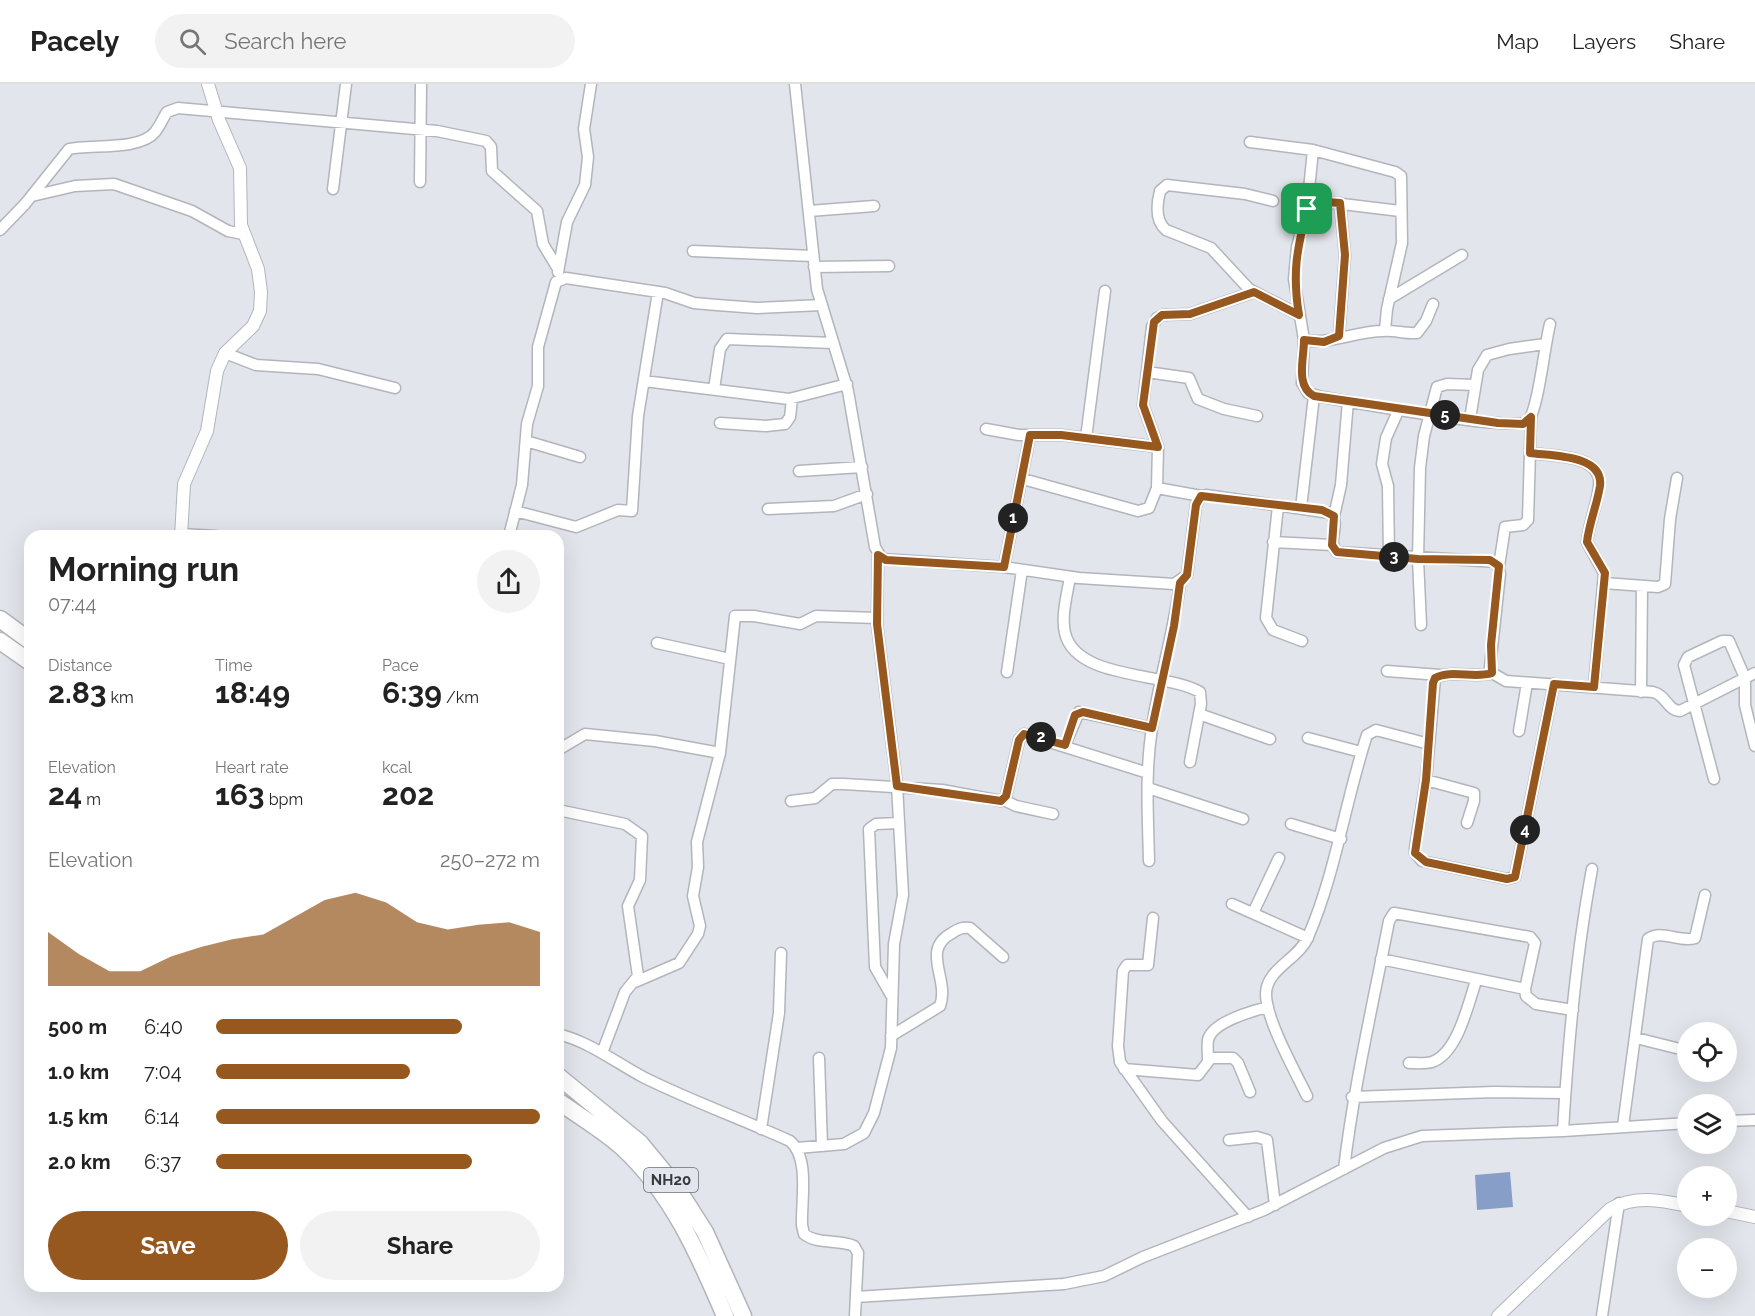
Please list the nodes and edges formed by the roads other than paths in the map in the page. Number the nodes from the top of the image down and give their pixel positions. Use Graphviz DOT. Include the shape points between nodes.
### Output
graph roads {
  1 [pos="208,84"];
  2 [pos="346,84"];
  3 [pos="421,84"];
  4 [pos="591,84"];
  5 [pos="795,84"];
  6 [pos="216,112"];
  7 [pos="342,122"];
  8 [pos="420,129"];
  9 [pos="1250,142"];
  10 [pos="1313,150"];
  11 [pos="420,182"];
  12 [pos="333,189"];
  13 [pos="32,196"];
  14 [pos="1273,201"];
  15 [pos="1340,203"];
  16 [pos="874,206"];
  17 [pos="1307,209"];
  18 [pos="809,211"];
  19 [pos="1400,212"];
  20 [pos="0,230"];
  21 [pos="243,234"];
  22 [pos="693,251"];
  23 [pos="1462,255"];
  24 [pos="814,262"];
  25 [pos="889,266"];
  26 [pos="558,270"];
  27 [pos="556,282"];
  28 [pos="1105,291"];
  29 [pos="658,292"];
  30 [pos="1254,292"];
  31 [pos="1389,299"];
  32 [pos="1433,304"];
  33 [pos="822,305"];
  34 [pos="1299,315"];
  35 [pos="1550,324"];
  36 [pos="1385,330"];
  37 [pos="1339,336"];
  38 [pos="1304,340"];
  39 [pos="833,343"];
  40 [pos="1545,344"];
  41 [pos="225,353"];
  42 [pos="1147,372"];
  43 [pos="644,381"];
  44 [pos="846,384"];
  45 [pos="1475,385"];
  46 [pos="395,388"];
  47 [pos="714,389"];
  48 [pos="1314,396"];
  49 [pos="792,399"];
  50 [pos="1348,401"];
  51 [pos="1399,408"];
  52 [pos="1431,414"];
  53 [pos="1257,416"];
  54 [pos="1531,417"];
  55 [pos="1470,418"];
  56 [pos="720,423"];
  57 [pos="986,429"];
  58 [pos="1030,435"];
  59 [pos="1086,438"];
  60 [pos="526,441"];
  61 [pos="1158,447"];
  62 [pos="1530,453"];
  63 [pos="580,457"];
  64 [pos="862,467"];
  65 [pos="799,471"];
  66 [pos="1677,478"];
  67 [pos="1023,479"];
  68 [pos="1157,488"];
  69 [pos="867,494"];
  70 [pos="1201,496"];
  71 [pos="1278,506"];
  72 [pos="1301,508"];
  73 [pos="768,509"];
  74 [pos="515,511"];
  75 [pos="1334,516"];
  76 [pos="181,530"];
  77 [pos="510,530"];
  78 [pos="1273,542"];
  79 [pos="1332,545"];
  80 [pos="878,555"];
  81 [pos="1389,557"];
  82 [pos="1418,559"];
  83 [pos="1499,566"];
  84 [pos="1004,567"];
  85 [pos="1022,570"];
  86 [pos="1070,577"];
  87 [pos="1180,583"];
  88 [pos="1604,583"];
  89 [pos="1642,586"];
  90 [pos="877,618"];
  91 [pos="0,619"];
  92 [pos="1421,625"];
  93 [pos="24,637"];
  94 [pos="0,641"];
  95 [pos="1302,641"];
  96 [pos="657,643"];
  97 [pos="24,658"];
  98 [pos="730,659"];
  99 [pos="1387,671"];
  100 [pos="1007,672"];
  101 [pos="1492,673"];
  102 [pos="1440,675"];
  103 [pos="1750,676"];
  104 [pos="1161,681"];
  105 [pos="1527,683"];
  106 [pos="1554,684"];
  107 [pos="1594,687"];
  108 [pos="1641,692"];
  109 [pos="1694,705"];
  110 [pos="1199,714"];
  111 [pos="1152,728"];
  112 [pos="1519,731"];
  113 [pos="1308,738"];
  114 [pos="1270,740"];
  115 [pos="1429,744"];
  116 [pos="1065,745"];
  117 [pos="564,746"];
  118 [pos="1755,746"];
  119 [pos="1362,752"];
  120 [pos="720,753"];
  121 [pos="1190,762"];
  122 [pos="1148,773"];
  123 [pos="1714,779"];
  124 [pos="1426,780"];
  125 [pos="897,786"];
  126 [pos="1148,788"];
  127 [pos="1004,800"];
  128 [pos="791,801"];
  129 [pos="564,811"];
  130 [pos="1053,814"];
  131 [pos="1243,819"];
  132 [pos="899,823"];
  133 [pos="1467,823"];
  134 [pos="1291,824"];
  135 [pos="1341,838"];
  136 [pos="1279,858"];
  137 [pos="1149,861"];
  138 [pos="1592,869"];
  139 [pos="1706,895"];
  140 [pos="1232,903"];
  141 [pos="1253,913"];
  142 [pos="1153,918"];
  143 [pos="1308,938"];
  144 [pos="781,953"];
  145 [pos="1003,957"];
  146 [pos="1381,959"];
  147 [pos="1476,981"];
  148 [pos="635,982"];
  149 [pos="1525,989"];
  150 [pos="891,995"];
  151 [pos="1268,1006"];
  152 [pos="1573,1010"];
  153 [pos="891,1036"];
  154 [pos="564,1037"];
  155 [pos="1636,1038"];
  156 [pos="1677,1048"];
  157 [pos="602,1053"];
  158 [pos="819,1058"];
  159 [pos="1208,1059"];
  160 [pos="1409,1063"];
  161 [pos="1124,1069"];
  162 [pos="564,1081"];
  163 [pos="1250,1092"];
  164 [pos="1565,1093"];
  165 [pos="1307,1096"];
  166 [pos="1352,1097"];
  167 [pos="564,1105"];
  168 [pos="1755,1120"];
  169 [pos="1737,1121"];
  170 [pos="1677,1124"];
  171 [pos="1623,1126"];
  172 [pos="761,1129"];
  173 [pos="1563,1131"];
  174 [pos="1229,1140"];
  175 [pos="822,1146"];
  176 [pos="797,1148"];
  177 [pos="1344,1169"];
  178 [pos="1619,1203"];
  179 [pos="1677,1204"];
  180 [pos="1275,1205"];
  181 [pos="1737,1213"];
  182 [pos="1248,1217"];
  183 [pos="1755,1217"];
  184 [pos="856,1297"];
  185 [pos="725,1316"];
  186 [pos="743,1316"];
  187 [pos="855,1316"];
  188 [pos="1498,1316"];
  189 [pos="1602,1316"];
  1 -- 6 [label="street"];
  2 -- 7 [label="street"];
  3 -- 8 [label="street"];
  4 -- 26 [label="street" via="584,129 588,157 585,185 567,222"];
  5 -- 18 [label="street"];
  6 -- 7 [label="street"];
  6 -- 13 [label="street" via="172,109 150,137 111,147 69,149"];
  6 -- 21 [label="street" via="240,168"];
  7 -- 8 [label="street"];
  7 -- 12 [label="street"];
  8 -- 11 [label="street"];
  8 -- 26 [label="street" via="464,135 489,144 492,171 537,211 543,244"];
  9 -- 10 [label="street"];
  10 -- 17 [label="street"];
  10 -- 19 [label="street" via="1399,173"];
  13 -- 20 [label="street"];
  13 -- 21 [label="street" via="75,186 114,184 192,211 228,231"];
  14 -- 30 [label="street" via="1167,185 1160,191 1158,210 1162,227 1211,248"];
  15 -- 17 [label="street" via="1326,202"];
  15 -- 19 [label="street"];
  15 -- 37 [label="street" via="1345,255"];
  16 -- 18 [label="street"];
  17 -- 34 [label="street" via="1294,269"];
  18 -- 24 [label="street"];
  19 -- 31 [label="street" via="1402,243"];
  21 -- 41 [label="street" via="260,277 260,311 254,326"];
  22 -- 24 [label="street"];
  23 -- 31 [label="street"];
  24 -- 25 [label="street"];
  24 -- 33 [label="street"];
  26 -- 27 [label="street"];
  27 -- 29 [label="street" via="566,278"];
  27 -- 60 [label="street" via="538,347 538,387"];
  28 -- 59 [label="street"];
  29 -- 33 [label="street" via="694,303 747,308"];
  29 -- 43 [label="street"];
  30 -- 34 [label="street"];
  30 -- 42 [label="street" via="1199,312 1157,318 1152,327"];
  31 -- 36 [label="street"];
  32 -- 36 [label="street" via="1417,333"];
  33 -- 39 [label="street"];
  34 -- 38 [label="street"];
  35 -- 40 [label="street"];
  36 -- 37 [label="street"];
  37 -- 38 [label="street" via="1324,342"];
  38 -- 48 [label="street" via="1302,387"];
  39 -- 44 [label="street"];
  39 -- 47 [label="street" via="727,339 720,349"];
  40 -- 45 [label="street" via="1487,355"];
  40 -- 54 [label="street"];
  41 -- 46 [label="street" via="256,366 318,369"];
  41 -- 76 [label="street" via="214,381 207,431 184,484"];
  42 -- 53 [label="street" via="1189,378 1198,399"];
  42 -- 61 [label="street" via="1143,405"];
  43 -- 47 [label="street"];
  43 -- 74 [label="street" via="632,511 618,510 576,527"];
  44 -- 49 [label="street"];
  44 -- 64 [label="street"];
  45 -- 52 [label="street" via="1437,387"];
  45 -- 55 [label="street"];
  47 -- 49 [label="street"];
  48 -- 50 [label="street"];
  48 -- 72 [label="street"];
  49 -- 56 [label="street" via="785,424"];
  50 -- 51 [label="street"];
  50 -- 75 [label="street" via="1342,477"];
  51 -- 52 [label="street"];
  51 -- 81 [label="street" via="1386,438 1382,464 1388,486"];
  52 -- 55 [label="street"];
  52 -- 82 [label="street" via="1421,455"];
  54 -- 55 [label="street" via="1517,425"];
  54 -- 62 [label="street"];
  57 -- 58 [label="street"];
  58 -- 59 [label="street"];
  58 -- 67 [label="street"];
  59 -- 61 [label="street"];
  60 -- 63 [label="street"];
  60 -- 74 [label="street" via="525,468"];
  61 -- 68 [label="street"];
  62 -- 83 [label="street" via="1528,520 1523,525 1505,527"];
  62 -- 88 [label="street" via="1577,459 1598,475 1587,542 1603,567"];
  64 -- 65 [label="street"];
  64 -- 69 [label="street"];
  66 -- 89 [label="street" via="1665,584"];
  67 -- 68 [label="street" via="1138,511 1149,508"];
  67 -- 84 [label="street"];
  68 -- 70 [label="street"];
  69 -- 73 [label="street" via="834,506"];
  69 -- 80 [label="street"];
  70 -- 71 [label="street"];
  70 -- 87 [label="street" via="1196,505 1187,575"];
  71 -- 72 [label="street"];
  71 -- 78 [label="street"];
  72 -- 75 [label="street" via="1322,510"];
  74 -- 77 [label="street"];
  75 -- 79 [label="street"];
  78 -- 79 [label="street"];
  78 -- 95 [label="street" via="1266,618 1273,630"];
  79 -- 81 [label="street" via="1343,553"];
  80 -- 84 [label="street" via="886,560"];
  80 -- 90 [label="street"];
  81 -- 82 [label="street"];
  82 -- 83 [label="street" via="1490,560"];
  82 -- 92 [label="street"];
  83 -- 101 [label="street"];
  84 -- 85 [label="street"];
  85 -- 86 [label="street"];
  85 -- 100 [label="street"];
  86 -- 87 [label="street"];
  86 -- 104 [label="street" via="1064,624 1075,652 1091,662"];
  87 -- 104 [label="street"];
  88 -- 89 [label="street"];
  88 -- 107 [label="street"];
  89 -- 108 [label="street"];
  90 -- 98 [label="street" via="816,616 800,624 735,616"];
  90 -- 125 [label="street"];
  91 -- 93 [label="highway"];
  94 -- 97 [label="highway"];
  96 -- 98 [label="street"];
  98 -- 120 [label="street"];
  99 -- 102 [label="street"];
  101 -- 102 [label="street" via="1473,677"];
  101 -- 105 [label="street" via="1506,681"];
  102 -- 115 [label="street" via="1433,683"];
  103 -- 109 [label="street"];
  103 -- 109 [label="street" via="1729,641 1688,657 1684,665"];
  103 -- 118 [label="street" via="1745,705"];
  104 -- 110 [label="street" via="1200,692"];
  104 -- 111 [label="street"];
  105 -- 106 [label="street"];
  105 -- 112 [label="street"];
  106 -- 107 [label="street"];
  106 -- 124 [label="street" via="1513,879 1418,858 1415,848"];
  107 -- 108 [label="street"];
  108 -- 109 [label="street" via="1658,693 1675,711"];
  109 -- 123 [label="street"];
  110 -- 114 [label="street"];
  110 -- 121 [label="street"];
  111 -- 116 [label="street" via="1079,712"];
  111 -- 122 [label="street"];
  113 -- 119 [label="street"];
  115 -- 119 [label="street" via="1372,730"];
  115 -- 124 [label="street"];
  116 -- 122 [label="street"];
  116 -- 127 [label="street" via="1033,735 1021,736"];
  117 -- 120 [label="street" via="585,734"];
  119 -- 135 [label="street"];
  120 -- 148 [label="street" via="697,842 693,896 700,926 698,934 679,963"];
  122 -- 126 [label="street"];
  124 -- 133 [label="street" via="1474,793"];
  125 -- 127 [label="street"];
  125 -- 128 [label="street" via="832,784 815,798"];
  125 -- 132 [label="street"];
  126 -- 131 [label="street"];
  126 -- 137 [label="street"];
  127 -- 130 [label="street" via="1023,809"];
  129 -- 148 [label="street" via="625,824 642,836 640,879 628,906 637,961"];
  132 -- 150 [label="street" via="903,895 894,944"];
  132 -- 150 [label="street" via="876,824 869,829 875,967"];
  134 -- 135 [label="street"];
  135 -- 143 [label="street" via="1330,881"];
  136 -- 141 [label="street"];
  138 -- 152 [label="street"];
  139 -- 155 [label="street" via="1695,938 1658,935 1648,939"];
  140 -- 141 [label="street"];
  141 -- 143 [label="street"];
  142 -- 161 [label="street" via="1148,965 1127,965 1123,971 1118,1054"];
  143 -- 151 [label="street" via="1273,976 1266,991"];
  144 -- 172 [label="street" via="779,1013"];
  145 -- 153 [label="street" via="970,928 960,928 944,937 938,942 937,953 940,1006"];
  146 -- 147 [label="street"];
  146 -- 149 [label="street" via="1394,913 1530,937 1535,943"];
  146 -- 166 [label="street"];
  147 -- 149 [label="street"];
  147 -- 160 [label="street" via="1450,1046 1435,1061"];
  148 -- 157 [label="street" via="625,992"];
  149 -- 152 [label="street" via="1529,1001"];
  150 -- 153 [label="street"];
  151 -- 159 [label="street" via="1239,1015 1213,1032 1207,1042"];
  151 -- 165 [label="street"];
  152 -- 164 [label="street"];
  153 -- 175 [label="street" via="885,1076 870,1124 854,1141"];
  154 -- 157 [label="street"];
  155 -- 156 [label="street"];
  155 -- 171 [label="street"];
  157 -- 172 [label="street" via="673,1091"];
  158 -- 175 [label="street"];
  159 -- 161 [label="street" via="1198,1075"];
  159 -- 163 [label="street" via="1236,1060"];
  161 -- 182 [label="street" via="1162,1121"];
  162 -- 186 [label="highway, NH20" via="640,1143 677,1188 705,1233"];
  164 -- 166 [label="street"];
  164 -- 173 [label="street"];
  166 -- 177 [label="street"];
  167 -- 185 [label="highway, NH20" via="622,1147 665,1198 690,1236"];
  168 -- 169 [label="street"];
  170 -- 171 [label="street"];
  171 -- 173 [label="street"];
  172 -- 176 [label="street"];
  173 -- 177 [label="street" via="1422,1136 1384,1148"];
  174 -- 180 [label="street" via="1267,1140"];
  175 -- 176 [label="street"];
  176 -- 184 [label="street" via="801,1159 804,1234 854,1246 858,1262"];
  177 -- 180 [label="street"];
  178 -- 179 [label="street" via="1641,1199"];
  178 -- 188 [label="street"];
  178 -- 189 [label="street"];
  180 -- 182 [label="street"];
  181 -- 183 [label="street"];
  182 -- 184 [label="street" via="1084,1282"];
  184 -- 187 [label="street"];
}
